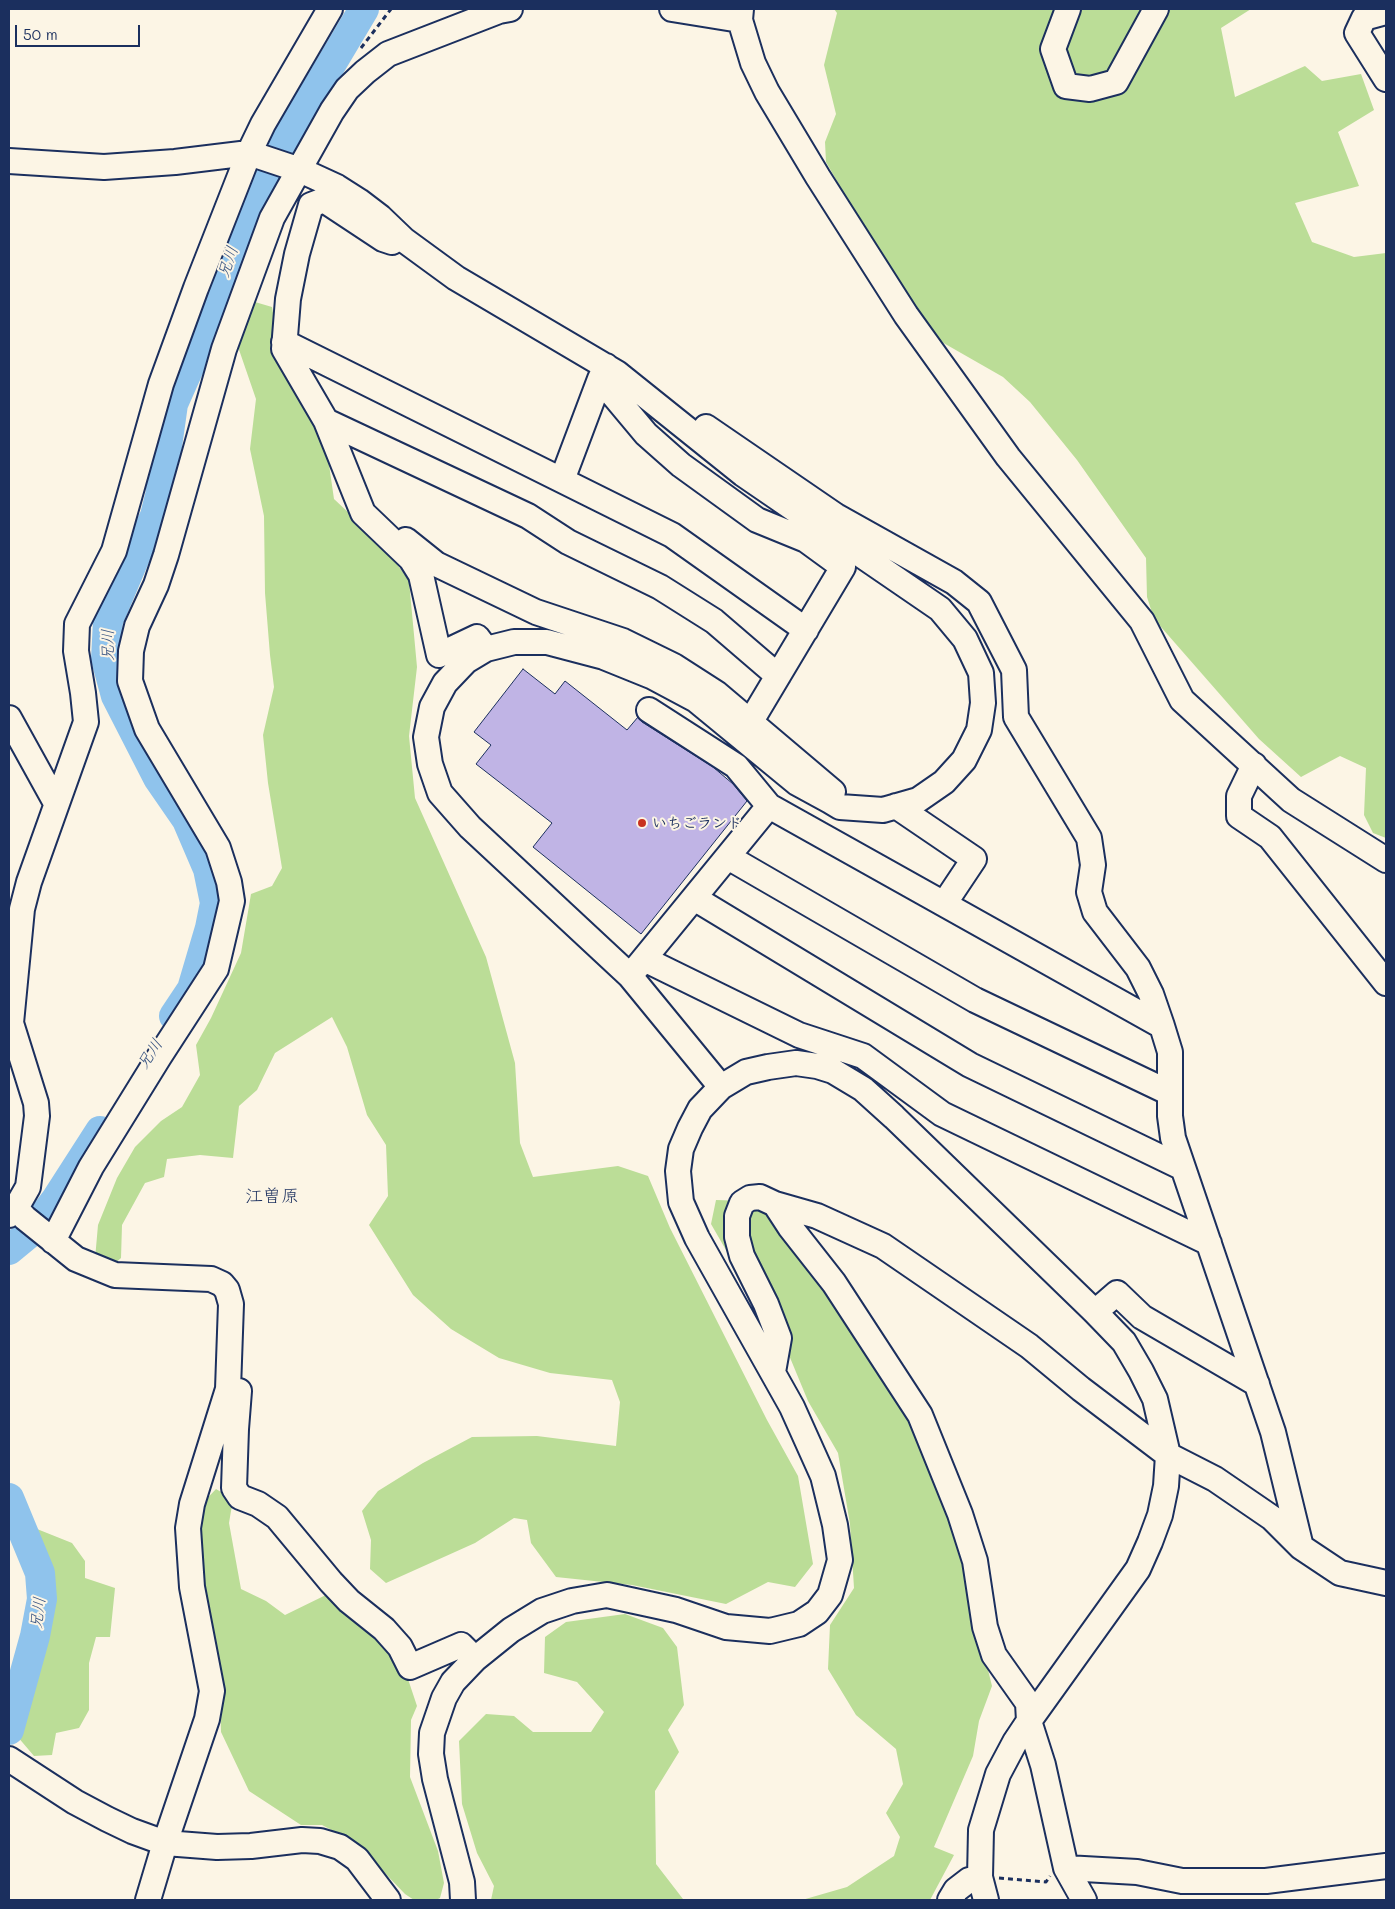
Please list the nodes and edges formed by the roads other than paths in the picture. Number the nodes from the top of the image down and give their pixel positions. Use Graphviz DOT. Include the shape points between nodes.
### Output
graph roads {
  1 [pos="330,9"];
  2 [pos="510,9"];
  3 [pos="672,9"];
  4 [pos="1068,9"];
  5 [pos="1156,9"];
  6 [pos="1386,12"];
  7 [pos="741,15"];
  8 [pos="1386,79"];
  9 [pos="254,154"];
  10 [pos="9,161"];
  11 [pos="300,170"];
  12 [pos="456,278"];
  13 [pos="284,342"];
  14 [pos="603,373"];
  15 [pos="672,417"];
  16 [pos="326,421"];
  17 [pos="562,480"];
  18 [pos="358,501"];
  19 [pos="819,538"];
  20 [pos="806,630"];
  21 [pos="486,649"];
  22 [pos="778,676"];
  23 [pos="649,710"];
  24 [pos="9,718"];
  25 [pos="751,722"];
  26 [pos="1254,765"];
  27 [pos="830,801"];
  28 [pos="56,803"];
  29 [pos="769,806"];
  30 [pos="896,806"];
  31 [pos="728,857"];
  32 [pos="1386,860"];
  33 [pos="694,898"];
  34 [pos="944,904"];
  35 [pos="637,967"];
  36 [pos="1386,983"];
  37 [pos="10,1023"];
  38 [pos="1162,1026"];
  39 [pos="721,1087"];
  40 [pos="1170,1093"];
  41 [pos="1184,1168"];
  42 [pos="775,1204"];
  43 [pos="17,1214"];
  44 [pos="53,1241"];
  45 [pos="1209,1243"];
  46 [pos="1095,1312"];
  47 [pos="773,1372"];
  48 [pos="1257,1384"];
  49 [pos="228,1390"];
  50 [pos="1168,1455"];
  51 [pos="1301,1547"];
  52 [pos="1386,1583"];
  53 [pos="475,1659"];
  54 [pos="1029,1721"];
  55 [pos="9,1759"];
  56 [pos="165,1843"];
  57 [pos="1386,1866"];
  58 [pos="1066,1868"];
  59 [pos="980,1877"];
  60 [pos="462,1899"];
  61 [pos="148,1900"];
  62 [pos="388,1900"];
  63 [pos="950,1900"];
  64 [pos="986,1900"];
  65 [pos="1084,1900"];
  1 -- 9 [label="street" via="263,124"];
  2 -- 11 [label="street" via="388,54 348,89 332,111"];
  3 -- 7 [label="street"];
  4 -- 5 [label="street" via="1052,48 1066,86 1090,89 1116,82"];
  6 -- 8 [label="street" via="1364,18 1357,33"];
  7 -- 26 [label="street" via="753,63 768,92 906,315 1008,457 1142,621 1182,700"];
  9 -- 10 [label="street" via="104,167"];
  9 -- 11 [label="street"];
  9 -- 28 [label="street" via="161,384 114,551 77,624 76,651 86,722"];
  11 -- 12 [label="street" via="359,201 404,240"];
  11 -- 44 [label="street" via="272,218 224,349 166,555 137,626 131,651 130,681 148,729 218,848 232,901 216,969 91,1167"];
  12 -- 13 [label="street" via="452,282 324,200 312,205 297,254"];
  12 -- 14 [label="street"];
  13 -- 16 [label="street" via="284,349"];
  13 -- 17 [label="street"];
  14 -- 15 [label="street"];
  14 -- 17 [label="street"];
  14 -- 19 [label="street" via="646,434 681,465 757,520 806,540"];
  15 -- 19 [label="street"];
  15 -- 38 [label="street" via="703,424 836,516 954,582 979,602 1014,670 1016,717 1089,838 1093,865 1089,892 1095,912 1138,968"];
  16 -- 18 [label="street"];
  16 -- 22 [label="street" via="528,516 568,542 660,587 714,621"];
  17 -- 20 [label="street" via="672,535"];
  18 -- 21 [label="street" via="363,514 411,559 421,575 439,654 477,637"];
  18 -- 25 [label="street" via="436,564 536,612 623,641 657,657 716,693"];
  19 -- 20 [label="street" via="843,567"];
  19 -- 30 [label="street" via="940,609 965,638 981,673 983,703 979,730 964,760 944,782 918,800"];
  20 -- 22 [label="street"];
  21 -- 27 [label="street" via="514,642 546,642 604,657 651,676 696,700 798,783"];
  21 -- 35 [label="street" via="466,661 445,683 432,707 426,738 430,764 440,793 470,827"];
  22 -- 25 [label="street"];
  23 -- 29 [label="street" via="736,766"];
  24 -- 28 [label="street"];
  25 -- 27 [label="street" via="833,790"];
  26 -- 32 [label="street" via="1291,800"];
  26 -- 36 [label="street" via="1239,796 1240,816 1270,837"];
  27 -- 30 [label="street" via="840,806 883,810"];
  28 -- 37 [label="street" via="22,909"];
  29 -- 31 [label="street"];
  29 -- 34 [label="street"];
  30 -- 34 [label="street" via="974,859"];
  31 -- 33 [label="street"];
  31 -- 40 [label="street" via="975,1000"];
  33 -- 35 [label="street"];
  33 -- 41 [label="street" via="970,1065"];
  34 -- 38 [label="street"];
  35 -- 39 [label="street"];
  35 -- 45 [label="street" via="799,1035 863,1056 942,1114"];
  37 -- 43 [label="street" via="36,1102 37,1116 28,1187"];
  38 -- 40 [label="street" via="1170,1052"];
  39 -- 46 [label="street" via="746,1072 796,1063 833,1071 863,1089"];
  39 -- 47 [label="street" via="700,1109 681,1149 678,1171 681,1202 697,1238"];
  40 -- 41 [label="street" via="1173,1138"];
  41 -- 45 [label="street"];
  42 -- 47 [label="street" via="760,1197 750,1198 742,1204 737,1216 737,1237 742,1256 779,1338"];
  42 -- 50 [label="street" via="818,1216 883,1246 1028,1346"];
  42 -- 54 [label="street" via="834,1283 920,1415 976,1561 986,1627 994,1654 1028,1703"];
  43 -- 44 [label="street"];
  44 -- 49 [label="street" via="76,1258 116,1275 210,1279 222,1284 231,1304"];
  45 -- 48 [label="street"];
  46 -- 48 [label="street" via="1117,1293 1142,1317"];
  46 -- 50 [label="street" via="1124,1342 1141,1370 1155,1399"];
  47 -- 53 [label="street" via="823,1476 835,1525 840,1560 830,1595 817,1612 799,1624 770,1631 726,1627 676,1610 607,1595 572,1600 542,1611 511,1630"];
  48 -- 51 [label="street" via="1273,1432"];
  49 -- 53 [label="street" via="239,1391 234,1488 240,1497 277,1517 349,1601 384,1629 400,1647 410,1666 461,1645"];
  49 -- 56 [label="street" via="192,1504 188,1528 192,1588 212,1691 207,1718"];
  50 -- 51 [label="street" via="1215,1479 1272,1518"];
  50 -- 54 [label="street" via="1160,1515 1138,1569"];
  51 -- 52 [label="street" via="1340,1573"];
  53 -- 60 [label="street" via="453,1682 432,1732 435,1779 462,1882"];
  54 -- 58 [label="street" via="1043,1766"];
  54 -- 59 [label="street" via="998,1774 988,1805 981,1830"];
  55 -- 56 [label="street" via="75,1802 132,1831"];
  56 -- 61 [label="street"];
  56 -- 62 [label="street" via="217,1847 320,1841 340,1847 357,1859"];
  57 -- 58 [label="street" via="1266,1882 1182,1880 1137,1872"];
  58 -- 65 [label="street"];
  59 -- 63 [label="street" via="962,1885"];
  59 -- 64 [label="street"];
}
